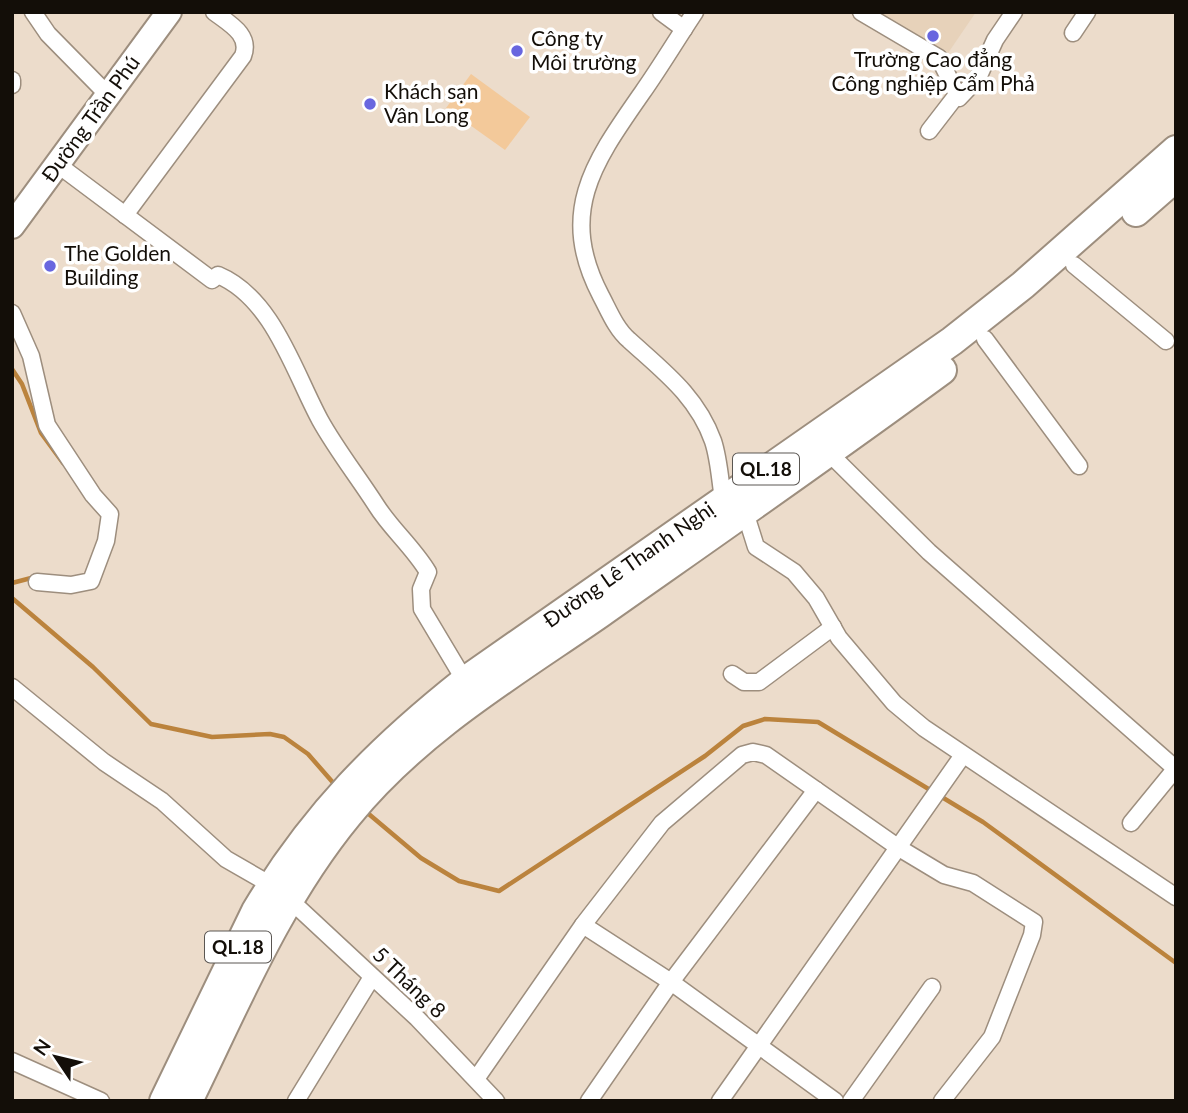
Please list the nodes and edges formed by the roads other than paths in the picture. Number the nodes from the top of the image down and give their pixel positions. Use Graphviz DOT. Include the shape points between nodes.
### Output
graph roads {
  1 [pos="33,12"];
  2 [pos="169,12"];
  3 [pos="214,12"];
  4 [pos="661,12"];
  5 [pos="695,12"];
  6 [pos="861,12"];
  7 [pos="1014,12"];
  8 [pos="1087,12"];
  9 [pos="684,29"];
  10 [pos="1073,33"];
  11 [pos="109,96"];
  12 [pos="956,96"];
  13 [pos="929,131"];
  14 [pos="1176,150"];
  15 [pos="57,164"];
  16 [pos="1176,177"];
  17 [pos="125,215"];
  18 [pos="14,220"];
  19 [pos="1074,265"];
  20 [pos="12,313"];
  21 [pos="985,339"];
  22 [pos="1166,341"];
  23 [pos="829,453"];
  24 [pos="1079,467"];
  25 [pos="734,505"];
  26 [pos="37,582"];
  27 [pos="582,612"];
  28 [pos="833,627"];
  29 [pos="732,674"];
  30 [pos="465,681"];
  31 [pos="12,687"];
  32 [pos="959,761"];
  33 [pos="1176,769"];
  34 [pos="359,787"];
  35 [pos="816,790"];
  36 [pos="1132,823"];
  37 [pos="899,848"];
  38 [pos="280,892"];
  39 [pos="1176,897"];
  40 [pos="583,925"];
  41 [pos="372,976"];
  42 [pos="671,982"];
  43 [pos="932,987"];
  44 [pos="760,1047"];
  45 [pos="12,1061"];
  46 [pos="476,1079"];
  47 [pos="101,1101"];
  48 [pos="164,1101"];
  49 [pos="188,1101"];
  50 [pos="296,1101"];
  51 [pos="496,1101"];
  52 [pos="589,1101"];
  53 [pos="720,1101"];
  54 [pos="835,1101"];
  55 [pos="851,1101"];
  56 [pos="942,1101"];
  1 -- 11 [label="street" via="48,34"];
  2 -- 11 [label="main road, Đường Trần Phú"];
  3 -- 17 [label="street" via="244,37 243,56"];
  4 -- 9 [label="street"];
  5 -- 9 [label="street"];
  6 -- 12 [label="street" via="939,58"];
  7 -- 12 [label="street" via="970,90 963,98"];
  8 -- 10 [label="street"];
  9 -- 25 [label="street" via="600,153 584,192 582,247 590,275 615,323 693,400"];
  11 -- 15 [label="main road, Đường Trần Phú"];
  12 -- 13 [label="street"];
  14 -- 25 [label="highway, Đường Lê Thanh Nghị / QL.18" via="1023,285"];
  15 -- 17 [label="street"];
  15 -- 18 [label="main road, Đường Trần Phú"];
  16 -- 19 [label="highway, Đường Lê Thanh Nghị / QL.18"];
  17 -- 30 [label="street" via="212,280 218,275 245,293 281,338 320,421 389,524 428,572 421,590 422,609"];
  19 -- 21 [label="highway, Đường Lê Thanh Nghị / QL.18"];
  19 -- 22 [label="street"];
  20 -- 26 [label="street" via="31,356 47,425 110,514 106,541 91,581 71,585"];
  21 -- 23 [label="highway, Đường Lê Thanh Nghị / QL.18"];
  21 -- 24 [label="street"];
  23 -- 25 [label="highway, Đường Lê Thanh Nghị / QL.18"];
  23 -- 33 [label="street" via="929,552"];
  25 -- 27 [label="highway, Đường Lê Thanh Nghị / QL.18"];
  25 -- 28 [label="street" via="756,547 794,572"];
  27 -- 30 [label="highway, Đường Lê Thanh Nghị / QL.18"];
  27 -- 34 [label="highway, Đường Lê Thanh Nghị / QL.18"];
  28 -- 29 [label="street" via="759,682 744,682"];
  28 -- 32 [label="street" via="894,704"];
  30 -- 34 [label="highway, Đường Lê Thanh Nghị / QL.18" via="401,732"];
  31 -- 38 [label="street, 5 Tháng 8" via="104,762 162,801 226,859"];
  32 -- 37 [label="street"];
  32 -- 39 [label="street"];
  33 -- 36 [label="street"];
  34 -- 38 [label="highway, QL.18"];
  35 -- 37 [label="street"];
  35 -- 40 [label="street" via="766,755 742,755 662,823"];
  35 -- 42 [label="street"];
  37 -- 44 [label="street"];
  37 -- 56 [label="street" via="944,875 973,883 1034,922 992,1037"];
  38 -- 41 [label="street, 5 Tháng 8"];
  38 -- 48 [label="highway, QL.18"];
  38 -- 49 [label="highway, QL.18"];
  40 -- 42 [label="street"];
  40 -- 46 [label="street"];
  41 -- 46 [label="street, 5 Tháng 8"];
  41 -- 50 [label="street"];
  42 -- 44 [label="street"];
  42 -- 52 [label="street"];
  43 -- 55 [label="street"];
  44 -- 53 [label="street"];
  44 -- 54 [label="street"];
  45 -- 47 [label="street"];
  46 -- 51 [label="street, 5 Tháng 8"];
}
